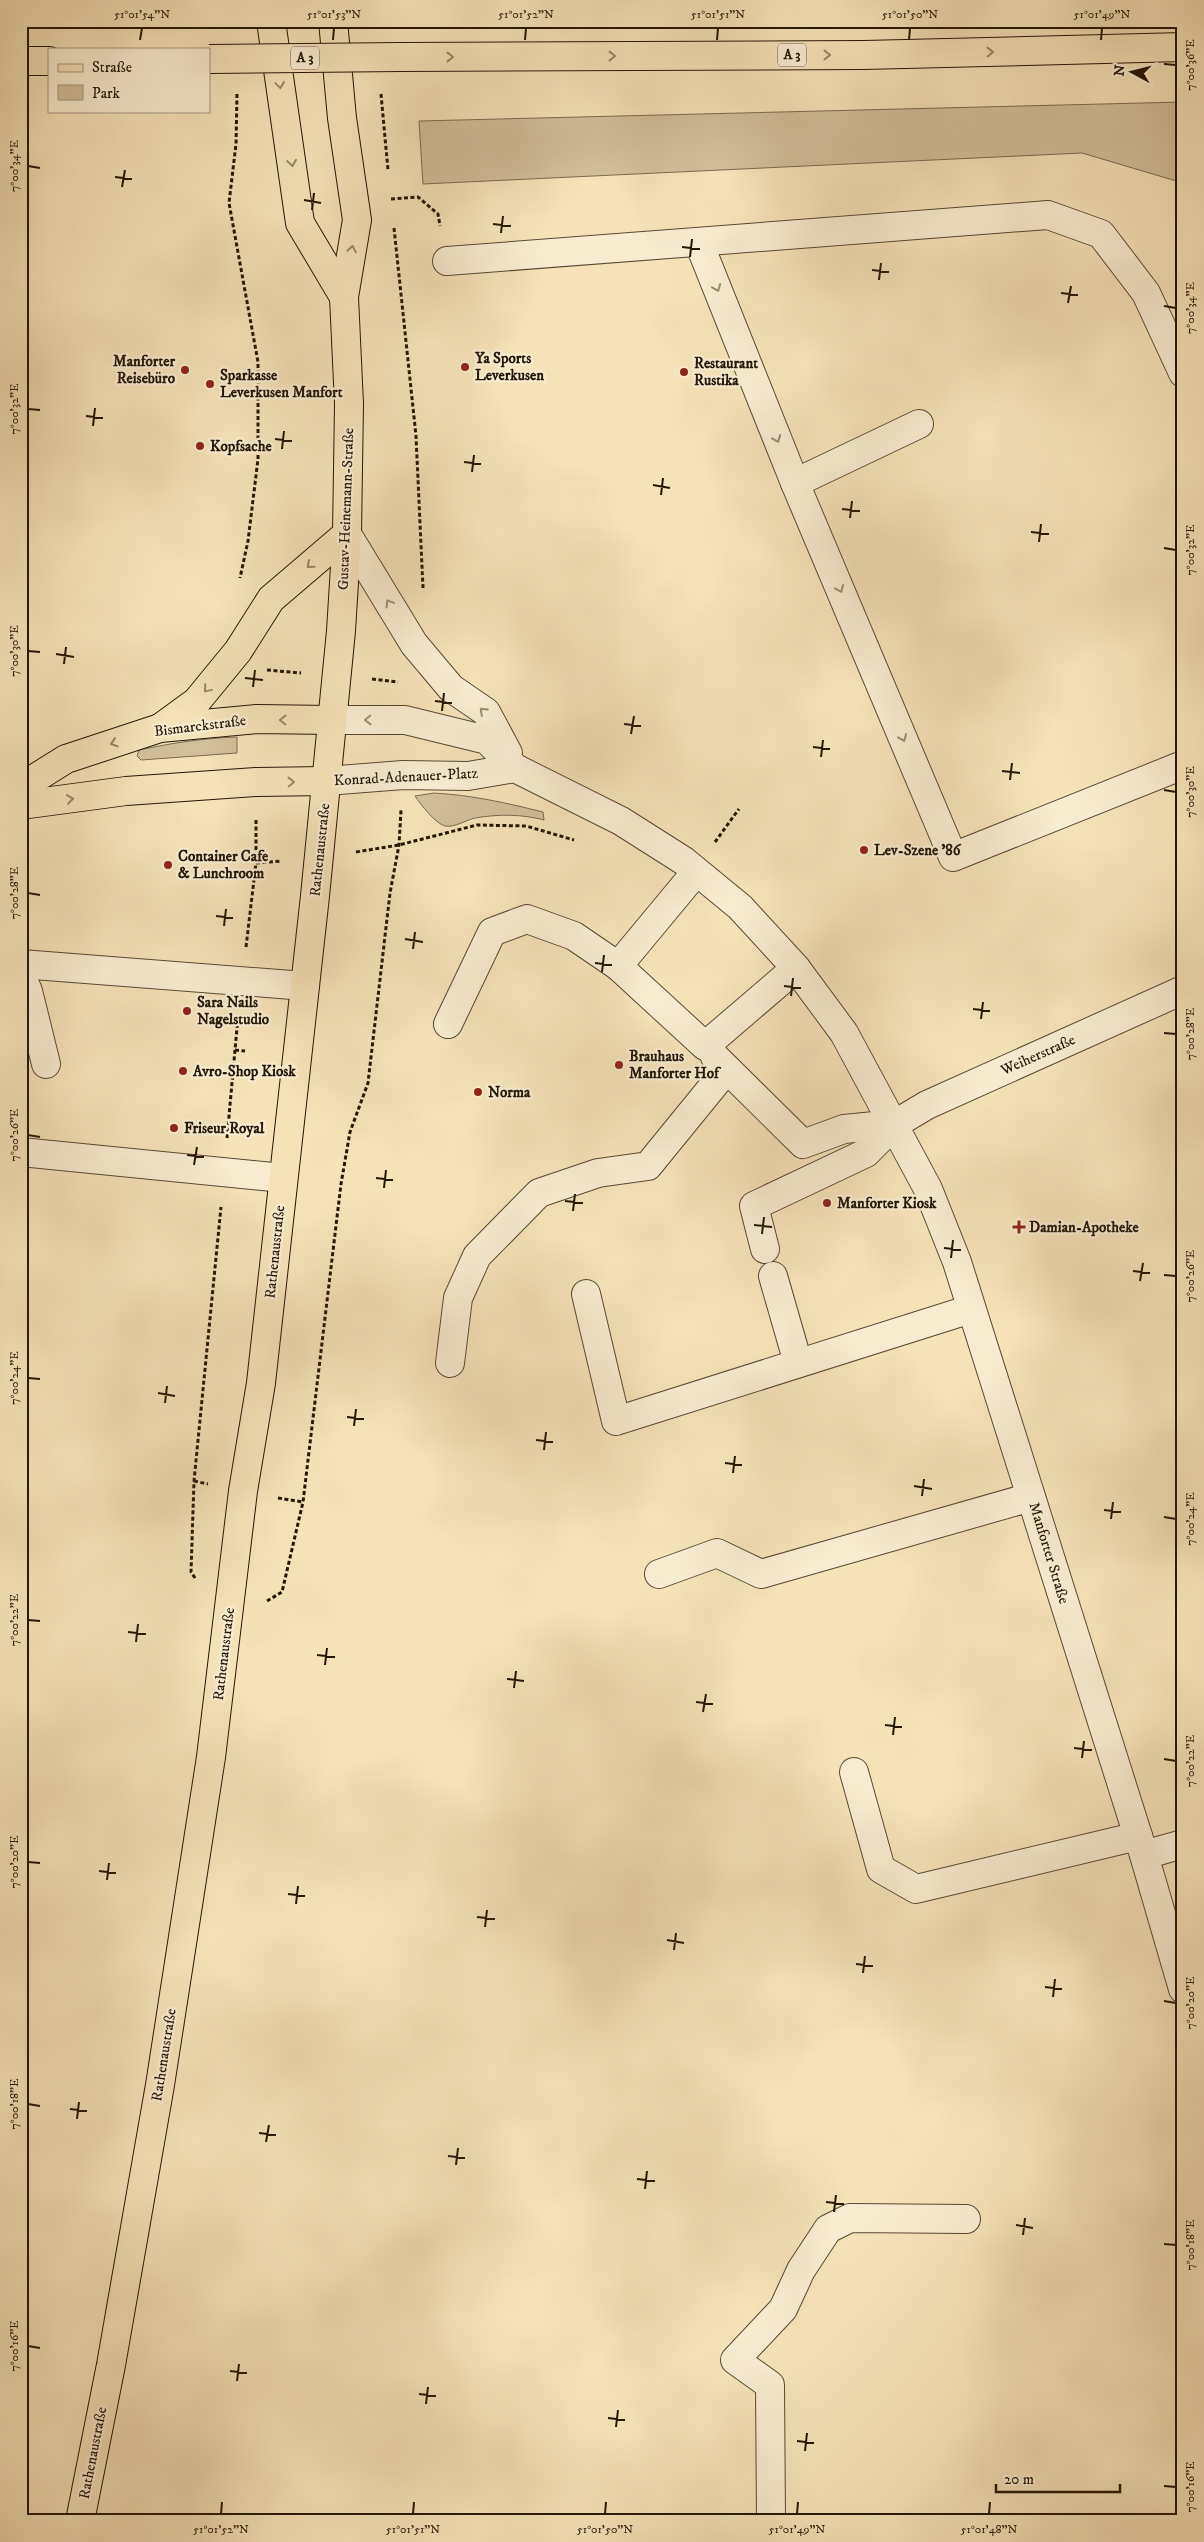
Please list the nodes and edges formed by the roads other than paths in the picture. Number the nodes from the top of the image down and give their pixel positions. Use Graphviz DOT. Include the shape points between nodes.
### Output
graph roads {
  1 [pos="271,21"];
  2 [pos="333,21"];
  3 [pos="1183,47"];
  4 [pos="210,59"];
  5 [pos="21,61"];
  6 [pos="48,61"];
  7 [pos="699,243"];
  8 [pos="447,261"];
  9 [pos="344,297"];
  10 [pos="1183,373"];
  11 [pos="919,424"];
  12 [pos="794,483"];
  13 [pos="347,534"];
  14 [pos="332,720"];
  15 [pos="160,728"];
  16 [pos="1183,765"];
  17 [pos="516,768"];
  18 [pos="326,782"];
  19 [pos="21,788"];
  20 [pos="21,805"];
  21 [pos="696,872"];
  22 [pos="21,964"];
  23 [pos="618,966"];
  24 [pos="796,968"];
  25 [pos="21,975"];
  26 [pos="306,986"];
  27 [pos="1183,990"];
  28 [pos="448,1024"];
  29 [pos="705,1046"];
  30 [pos="46,1064"];
  31 [pos="727,1069"];
  32 [pos="895,1124"];
  33 [pos="21,1152"];
  34 [pos="283,1178"];
  35 [pos="766,1249"];
  36 [pos="773,1276"];
  37 [pos="586,1294"];
  38 [pos="971,1309"];
  39 [pos="450,1363"];
  40 [pos="798,1364"];
  41 [pos="1031,1497"];
  42 [pos="659,1574"];
  43 [pos="854,1772"];
  44 [pos="1183,1844"];
  45 [pos="1141,1845"];
  46 [pos="1183,1989"];
  47 [pos="966,2219"];
  48 [pos="80,2521"];
  49 [pos="771,2521"];
  1 -- 9 [label="main road, Gustav-Heinemann-Straße, one-way" via="300,223"];
  9 -- 2 [label="main road, Gustav-Heinemann-Straße, one-way" via="357,220 342,118"];
  4 -- 3 [label="main road, A 3, one-way, bridge" via="864,55"];
  5 -- 6 [label="main road"];
  7 -- 8 [label="street"];
  7 -- 10 [label="street" via="1048,215 1101,234 1146,293"];
  7 -- 12 [label="street, one-way"];
  9 -- 13 [label="main road, Gustav-Heinemann-Straße" via="349,404"];
  11 -- 12 [label="street"];
  12 -- 16 [label="street, one-way" via="953,857"];
  13 -- 14 [label="main road, Gustav-Heinemann-Straße"];
  13 -- 15 [label="main road, one-way" via="272,599 238,651 197,701"];
  17 -- 13 [label="street, one-way" via="486,712 451,688 414,644"];
  14 -- 15 [label="main road, Bismarckstraße, one-way" via="257,719"];
  17 -- 14 [label="street, one-way" via="487,740 460,732 404,720"];
  14 -- 18 [label="main road, Gustav-Heinemann-Straße"];
  15 -- 19 [label="main road, Bismarckstraße, one-way" via="66,759"];
  17 -- 18 [label="street, Konrad-Adenauer-Platz" via="468,776 403,775"];
  17 -- 21 [label="street" via="621,821"];
  20 -- 18 [label="main road, one-way" via="126,791 256,782"];
  18 -- 26 [label="main road, Rathenaustraße"];
  21 -- 23 [label="street"];
  21 -- 24 [label="street" via="740,907"];
  22 -- 26 [label="street"];
  23 -- 28 [label="street" via="574,936 527,920 492,932"];
  23 -- 29 [label="street"];
  24 -- 29 [label="street"];
  24 -- 32 [label="street" via="844,1033"];
  25 -- 30 [label="street"];
  26 -- 34 [label="main road, Rathenaustraße"];
  27 -- 32 [label="street, Weiherstraße" via="927,1106"];
  29 -- 31 [label="street"];
  31 -- 32 [label="street" via="802,1144 844,1129"];
  31 -- 39 [label="street" via="648,1166 598,1173 539,1193 477,1256 458,1298"];
  32 -- 35 [label="street" via="866,1153 754,1206"];
  32 -- 38 [label="street, Manforter Straße" via="928,1189 957,1262"];
  33 -- 34 [label="street"];
  34 -- 48 [label="main road, Rathenaustraße" via="261,1383 243,1491 212,1758 160,2085"];
  36 -- 40 [label="street"];
  37 -- 40 [label="street" via="616,1421"];
  38 -- 40 [label="street"];
  38 -- 41 [label="street, Manforter Straße"];
  41 -- 42 [label="street" via="761,1574 717,1553"];
  41 -- 45 [label="street, Manforter Straße"];
  43 -- 45 [label="street" via="881,1869 916,1889"];
  44 -- 45 [label="street"];
  45 -- 46 [label="street, Manforter Straße"];
  47 -- 49 [label="street" via="850,2218 828,2229 800,2270 783,2309 735,2360 770,2385"];
}
